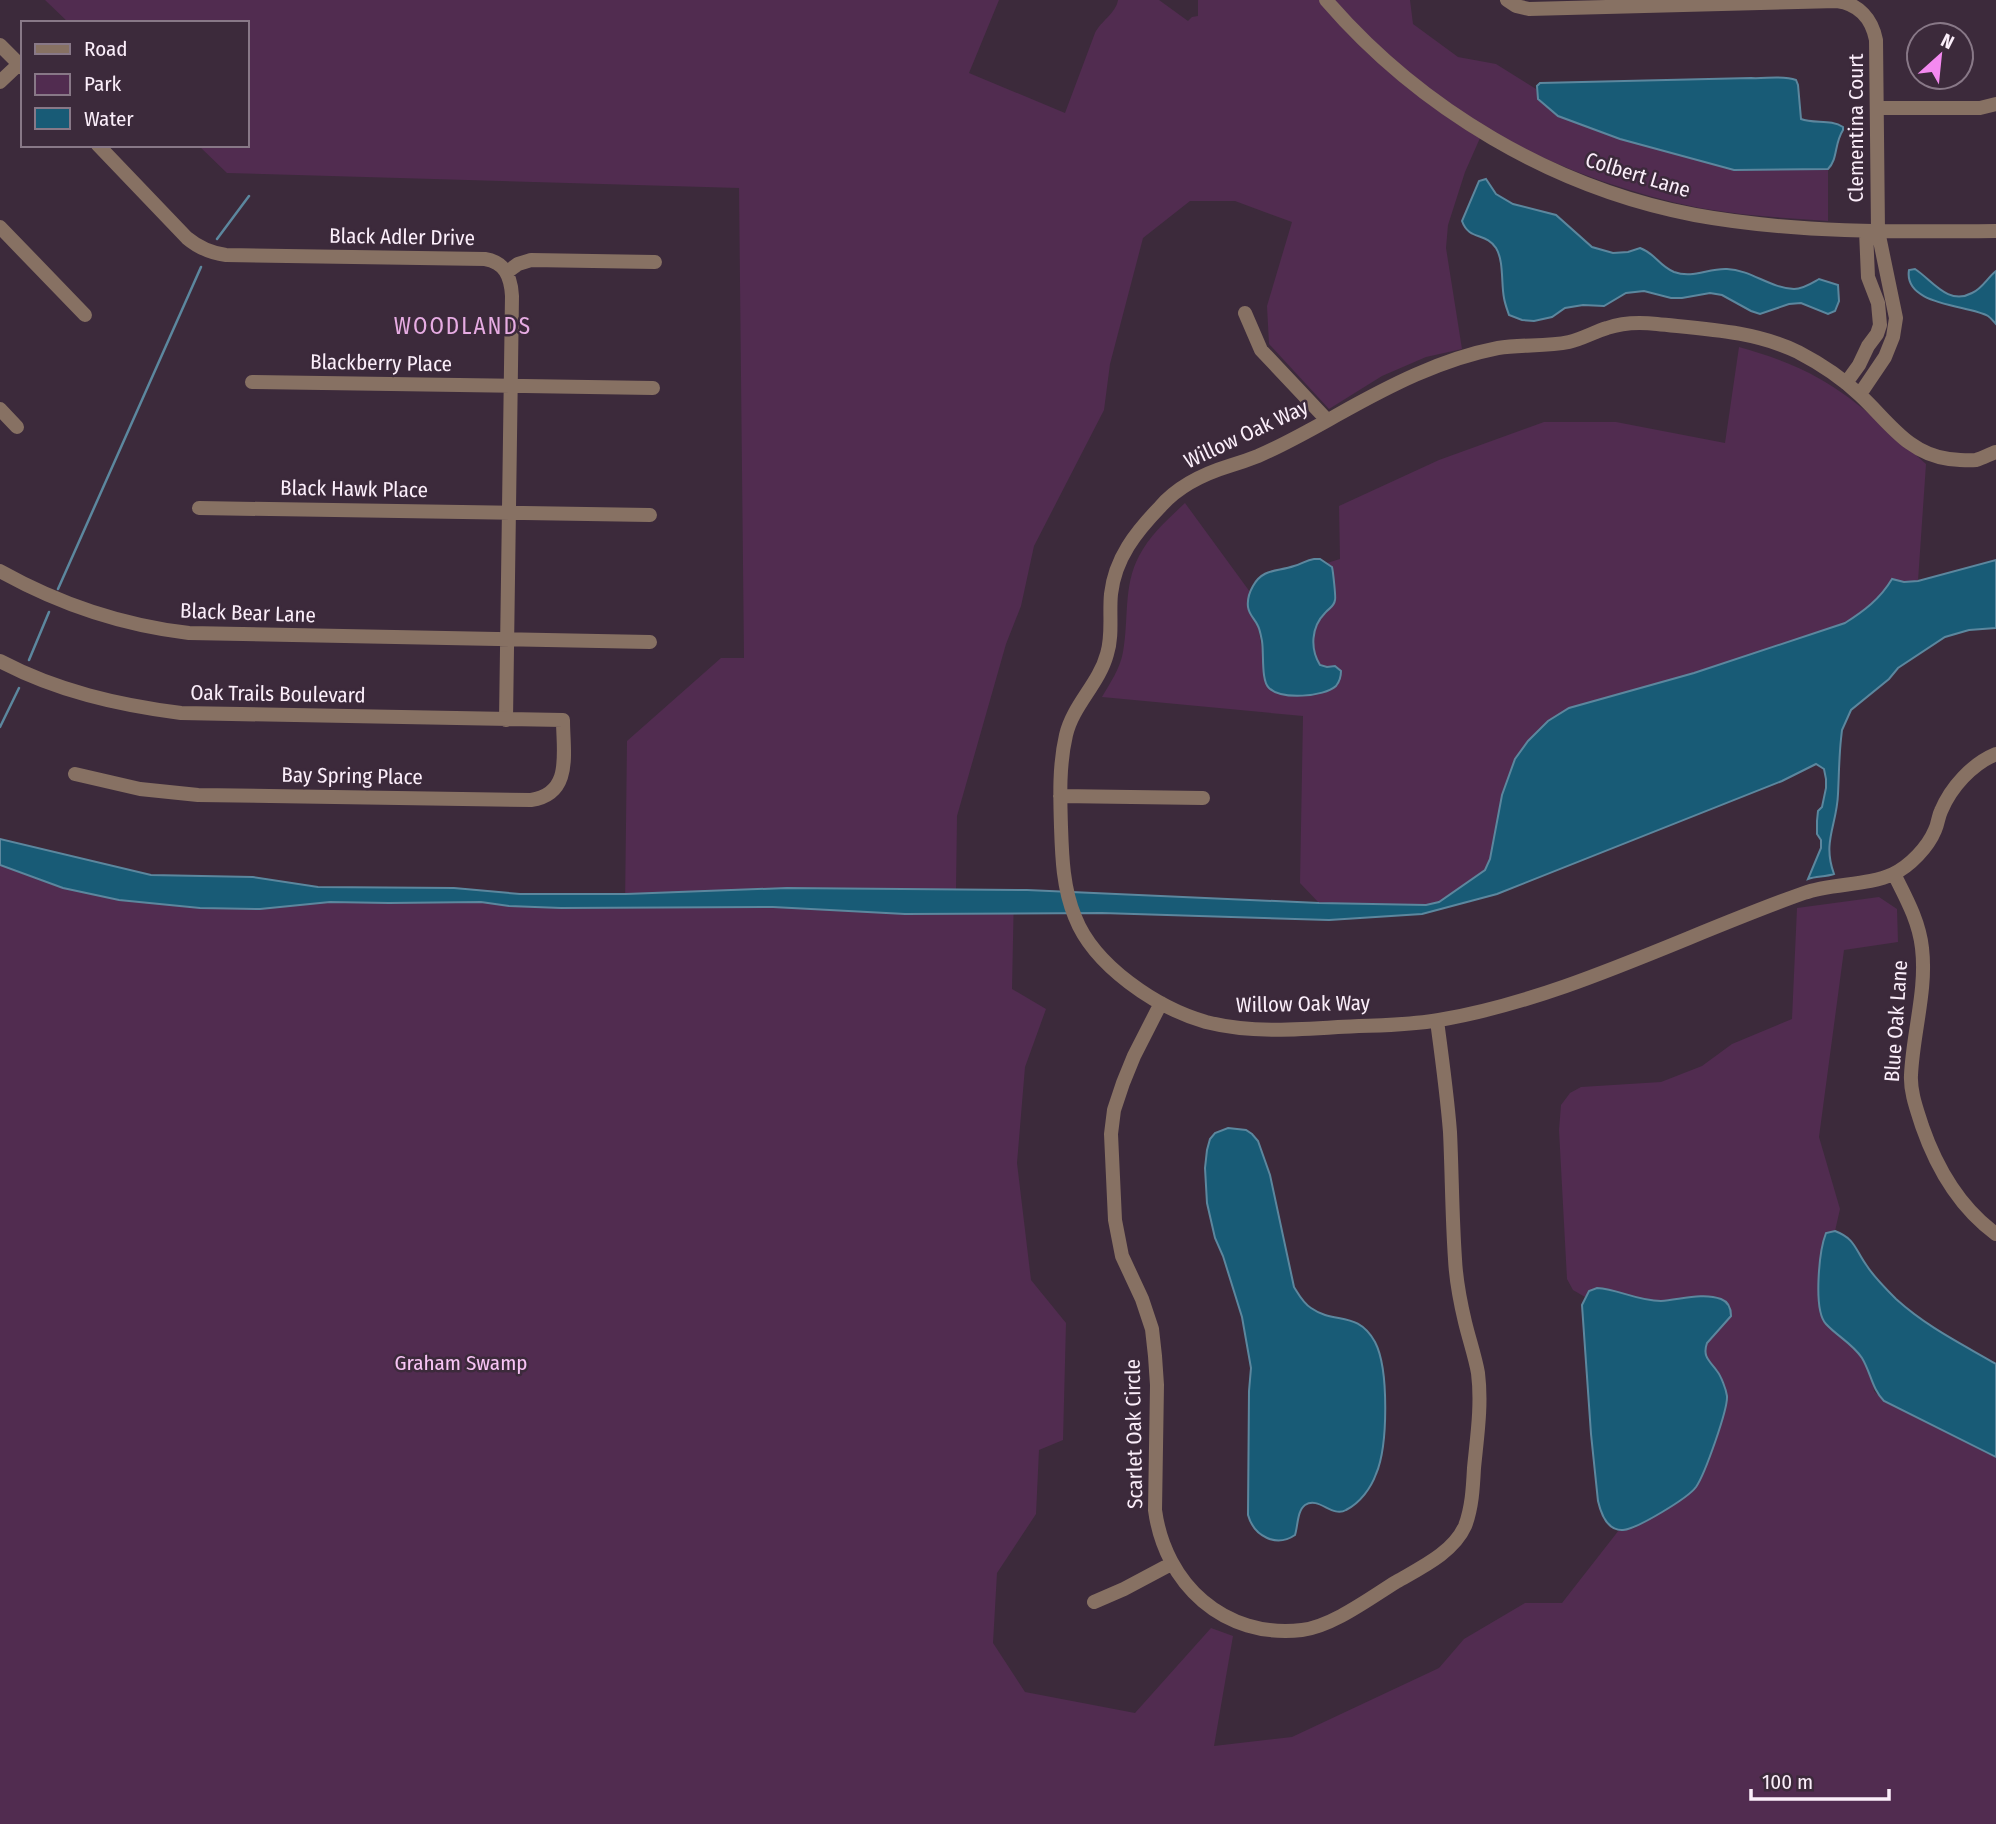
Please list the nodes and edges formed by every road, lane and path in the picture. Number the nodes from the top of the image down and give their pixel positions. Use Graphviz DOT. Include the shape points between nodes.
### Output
graph roads {
  1 [pos="1326,0"];
  2 [pos="1507,0"];
  3 [pos="0,45"];
  4 [pos="21,66"];
  5 [pos="0,82"];
  6 [pos="1996,104"];
  7 [pos="1877,108"];
  8 [pos="100,147"];
  9 [pos="0,227"];
  10 [pos="1872,231"];
  11 [pos="1996,232"];
  12 [pos="1874,247"];
  13 [pos="655,262"];
  14 [pos="507,272"];
  15 [pos="1245,313"];
  16 [pos="85,315"];
  17 [pos="252,382"];
  18 [pos="1846,383"];
  19 [pos="510,386"];
  20 [pos="653,388"];
  21 [pos="1860,394"];
  22 [pos="0,409"];
  23 [pos="1327,421"];
  24 [pos="18,427"];
  25 [pos="1996,452"];
  26 [pos="199,508"];
  27 [pos="508,512"];
  28 [pos="650,515"];
  29 [pos="0,570"];
  30 [pos="507,639"];
  31 [pos="650,642"];
  32 [pos="0,661"];
  33 [pos="506,720"];
  34 [pos="563,720"];
  35 [pos="1996,754"];
  36 [pos="75,774"];
  37 [pos="1060,796"];
  38 [pos="1203,798"];
  39 [pos="1894,874"];
  40 [pos="1161,1003"];
  41 [pos="1437,1021"];
  42 [pos="1996,1234"];
  43 [pos="1171,1564"];
  44 [pos="1094,1602"];
  1 -- 10 [label="street, Colbert Lane" via="1375,50 1439,103 1506,146 1558,172 1621,196 1694,215 1761,225"];
  2 -- 7 [label="street, Clementina Court" via="1529,9 1849,4 1865,15 1875,34"];
  3 -- 4 [label="street"];
  4 -- 5 [label="street"];
  6 -- 7 [label="street"];
  7 -- 10 [label="street, Clementina Court"];
  8 -- 14 [label="street, Black Adler Drive" via="187,238 213,253 485,259 497,262"];
  9 -- 16 [label="street"];
  10 -- 11 [label="street, Colbert Lane"];
  10 -- 12 [label="street"];
  12 -- 18 [label="street" via="1868,277 1873,295 1868,346"];
  12 -- 21 [label="street" via="1896,318 1885,357"];
  13 -- 14 [label="street" via="535,260"];
  14 -- 19 [label="street" via="512,296"];
  15 -- 23 [label="street" via="1261,350"];
  17 -- 19 [label="street, Blackberry Place"];
  18 -- 21 [label="street, Willow Oak Way"];
  18 -- 23 [label="street, Willow Oak Way" via="1813,360 1767,340 1630,323 1566,342 1475,354 1399,382"];
  19 -- 20 [label="street, Blackberry Place"];
  19 -- 27 [label="street"];
  21 -- 25 [label="street, Willow Oak Way" via="1918,450 1956,460 1977,460"];
  22 -- 24 [label="street"];
  23 -- 37 [label="street, Willow Oak Way" via="1296,439 1188,483 1158,508 1126,546 1111,588 1107,657 1067,729"];
  26 -- 27 [label="street, Black Hawk Place"];
  27 -- 28 [label="street, Black Hawk Place"];
  27 -- 30 [label="street"];
  29 -- 30 [label="street, Black Bear Lane" via="81,609 170,631"];
  30 -- 31 [label="street, Black Bear Lane"];
  30 -- 33 [label="street"];
  32 -- 33 [label="street, Oak Trails Boulevard" via="82,694 181,713"];
  33 -- 34 [label="street, Oak Trails Boulevard"];
  34 -- 36 [label="street, Bay Spring Place" via="561,780 550,794 531,800 198,795 147,790"];
  35 -- 39 [label="street, Willow Oak Way" via="1960,781 1944,804 1931,837"];
  37 -- 38 [label="street"];
  37 -- 40 [label="street, Willow Oak Way" via="1065,885 1075,917 1100,956"];
  39 -- 41 [label="street, Willow Oak Way" via="1810,891 1541,994"];
  39 -- 42 [label="street, Blue Oak Lane" via="1916,920 1922,947 1912,1094 1928,1144 1949,1187"];
  40 -- 41 [label="street, Willow Oak Way" via="1203,1021 1256,1030"];
  40 -- 43 [label="street, Scarlet Oak Circle" via="1123,1083 1111,1134 1115,1220 1122,1256 1152,1329 1157,1385 1155,1510"];
  41 -- 43 [label="street, Scarlet Oak Circle" via="1450,1131 1455,1261 1480,1403 1464,1527 1430,1562 1342,1614 1303,1630 1254,1627 1231,1619 1197,1597"];
  43 -- 44 [label="street"];
}
